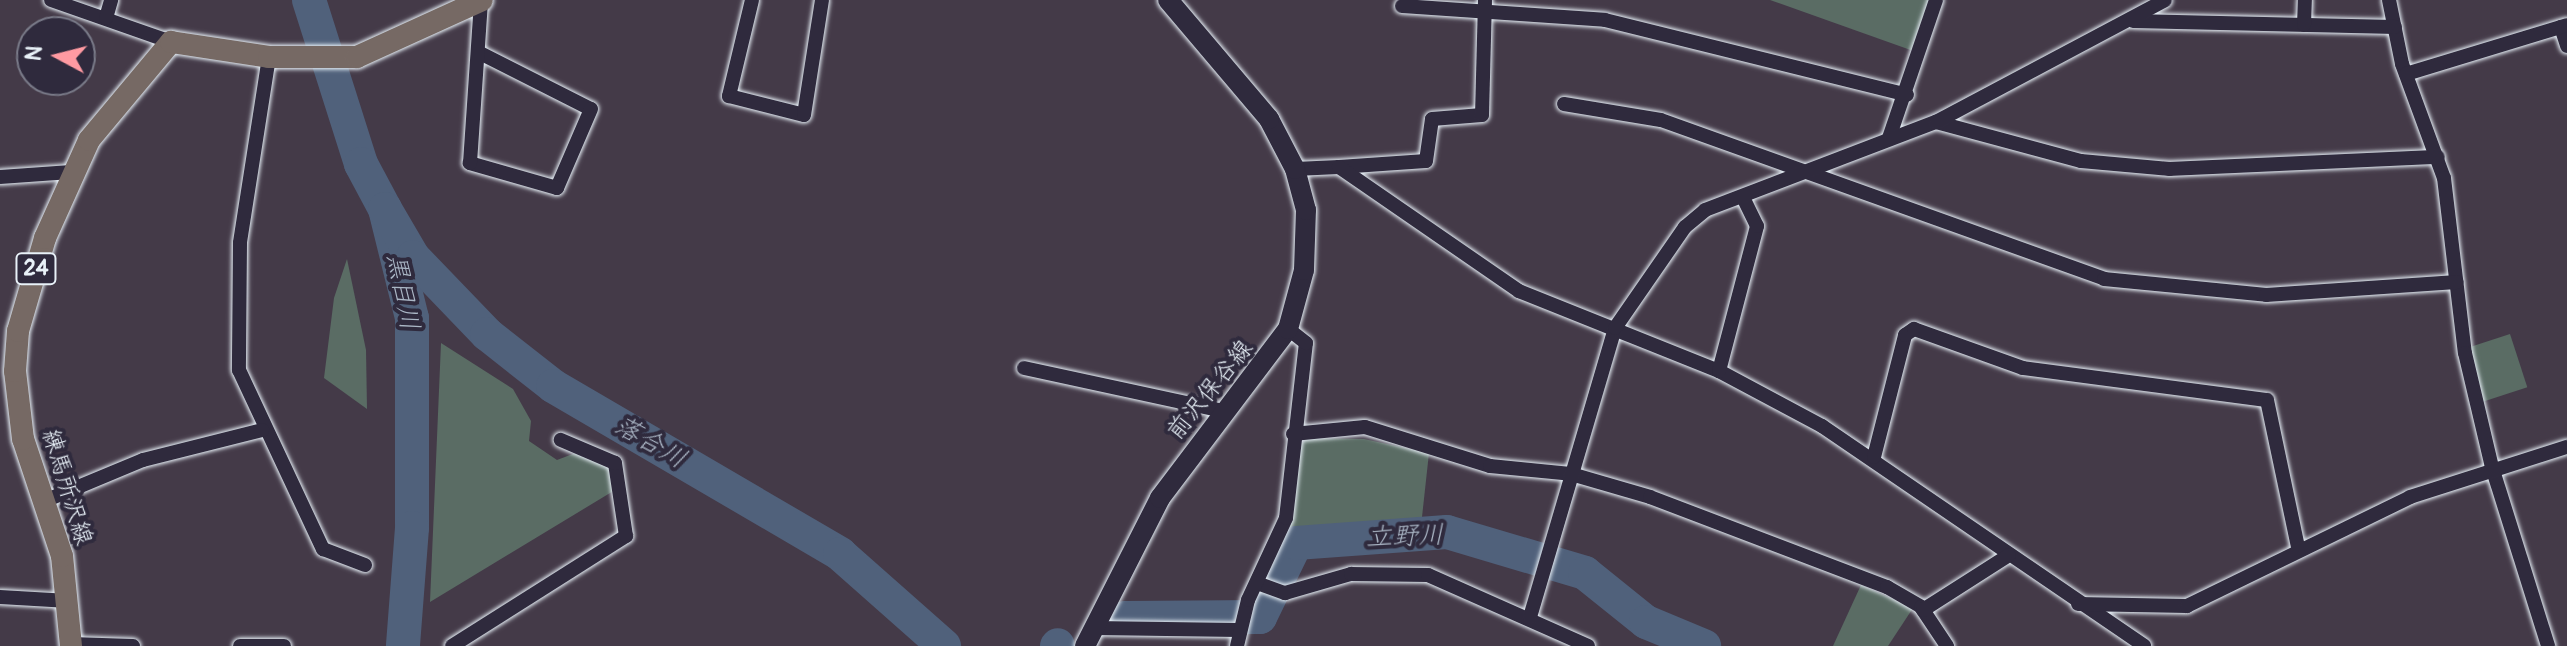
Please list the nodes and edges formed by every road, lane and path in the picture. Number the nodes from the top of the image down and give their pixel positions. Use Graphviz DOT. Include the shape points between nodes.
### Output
graph roads {
  1 [pos="51,0"];
  2 [pos="111,0"];
  3 [pos="752,0"];
  4 [pos="822,0"];
  5 [pos="1168,0"];
  6 [pos="1936,0"];
  7 [pos="2165,0"];
  8 [pos="2305,0"];
  9 [pos="2389,0"];
  10 [pos="482,2"];
  11 [pos="1484,5"];
  12 [pos="1402,6"];
  13 [pos="106,18"];
  14 [pos="2133,21"];
  15 [pos="2304,25"];
  16 [pos="2564,26"];
  17 [pos="2395,27"];
  18 [pos="171,42"];
  19 [pos="2567,46"];
  20 [pos="480,53"];
  21 [pos="269,57"];
  22 [pos="2406,74"];
  23 [pos="1907,95"];
  24 [pos="1564,104"];
  25 [pos="1936,122"];
  26 [pos="1889,138"];
  27 [pos="2438,157"];
  28 [pos="1339,167"];
  29 [pos="1295,169"];
  30 [pos="1811,171"];
  31 [pos="71,172"];
  32 [pos="0,177"];
  33 [pos="1743,197"];
  34 [pos="2457,282"];
  35 [pos="1615,328"];
  36 [pos="1288,329"];
  37 [pos="1024,368"];
  38 [pos="1719,371"];
  39 [pos="1227,412"];
  40 [pos="262,430"];
  41 [pos="1293,434"];
  42 [pos="561,440"];
  43 [pos="2567,447"];
  44 [pos="1874,457"];
  45 [pos="2492,467"];
  46 [pos="1571,474"];
  47 [pos="42,502"];
  48 [pos="2298,547"];
  49 [pos="2009,555"];
  50 [pos="365,565"];
  51 [pos="1261,585"];
  52 [pos="0,597"];
  53 [pos="69,601"];
  54 [pos="2078,604"];
  55 [pos="1923,610"];
  56 [pos="1530,617"];
  57 [pos="1239,627"];
  58 [pos="1089,637"];
  59 [pos="260,644"];
  60 [pos="71,645"];
  61 [pos="133,646"];
  62 [pos="240,646"];
  63 [pos="284,646"];
  64 [pos="452,646"];
  65 [pos="1237,646"];
  66 [pos="1588,646"];
  67 [pos="1947,646"];
  68 [pos="2144,646"];
  69 [pos="2548,646"];
  1 -- 13 [label="street"];
  2 -- 13 [label="street"];
  3 -- 4 [label="street" via="729,96 804,115"];
  5 -- 29 [label="main road, 前沢保谷線" via="1269,119"];
  6 -- 23 [label="street"];
  7 -- 14 [label="street"];
  8 -- 15 [label="street"];
  9 -- 17 [label="street"];
  10 -- 20 [label="street"];
  10 -- 21 [label="main road" via="357,57"];
  11 -- 12 [label="street"];
  11 -- 23 [label="street" via="1701,38"];
  11 -- 28 [label="street" via="1482,115 1432,119 1426,161"];
  13 -- 18 [label="street"];
  14 -- 15 [label="street"];
  14 -- 25 [label="street"];
  15 -- 17 [label="street"];
  16 -- 19 [label="street"];
  16 -- 22 [label="street"];
  17 -- 22 [label="street"];
  18 -- 21 [label="main road"];
  18 -- 31 [label="main road, 練馬所沢線 / 24"];
  20 -- 20 [label="street" via="470,163 557,188 591,109"];
  21 -- 40 [label="street" via="240,243 239,370"];
  22 -- 27 [label="street"];
  23 -- 26 [label="street"];
  24 -- 30 [label="street" via="1661,120"];
  25 -- 26 [label="street"];
  25 -- 27 [label="street" via="2081,161 2170,169"];
  26 -- 30 [label="street"];
  27 -- 34 [label="street"];
  28 -- 29 [label="street"];
  28 -- 35 [label="street" via="1469,262"];
  29 -- 36 [label="main road, 前沢保谷線" via="1306,225 1298,307"];
  30 -- 33 [label="street"];
  30 -- 34 [label="street" via="2104,279 2266,295"];
  31 -- 32 [label="street"];
  31 -- 47 [label="main road, 練馬所沢線 / 24" via="18,331 23,439"];
  33 -- 35 [label="street" via="1685,227"];
  33 -- 38 [label="street" via="1757,226"];
  34 -- 45 [label="street"];
  35 -- 38 [label="street"];
  35 -- 46 [label="street"];
  36 -- 39 [label="main road, 前沢保谷線"];
  36 -- 41 [label="street" via="1306,343"];
  37 -- 39 [label="street"];
  38 -- 44 [label="street"];
  39 -- 58 [label="main road, 前沢保谷線" via="1160,498"];
  40 -- 47 [label="street" via="143,460"];
  40 -- 50 [label="street" via="323,549"];
  41 -- 46 [label="street" via="1365,427 1490,466"];
  41 -- 51 [label="street" via="1286,518"];
  42 -- 64 [label="street" via="615,463 626,536"];
  43 -- 45 [label="street"];
  44 -- 48 [label="street" via="1905,335 1914,329 2023,368 2267,400"];
  44 -- 49 [label="street"];
  45 -- 48 [label="street"];
  45 -- 69 [label="street"];
  46 -- 55 [label="street" via="1867,578"];
  46 -- 56 [label="street"];
  47 -- 53 [label="main road, 練馬所沢線 / 24"];
  48 -- 54 [label="street" via="2187,606"];
  49 -- 54 [label="street"];
  49 -- 55 [label="street"];
  51 -- 56 [label="street" via="1285,593 1351,574 1428,575"];
  51 -- 57 [label="street" via="1248,600"];
  52 -- 53 [label="street"];
  53 -- 60 [label="main road, 練馬所沢線 / 24"];
  54 -- 68 [label="street"];
  55 -- 67 [label="street"];
  56 -- 66 [label="street"];
  57 -- 58 [label="street"];
  57 -- 65 [label="street"];
  59 -- 62 [label="street"];
  59 -- 63 [label="street"];
  60 -- 61 [label="street"];
}
